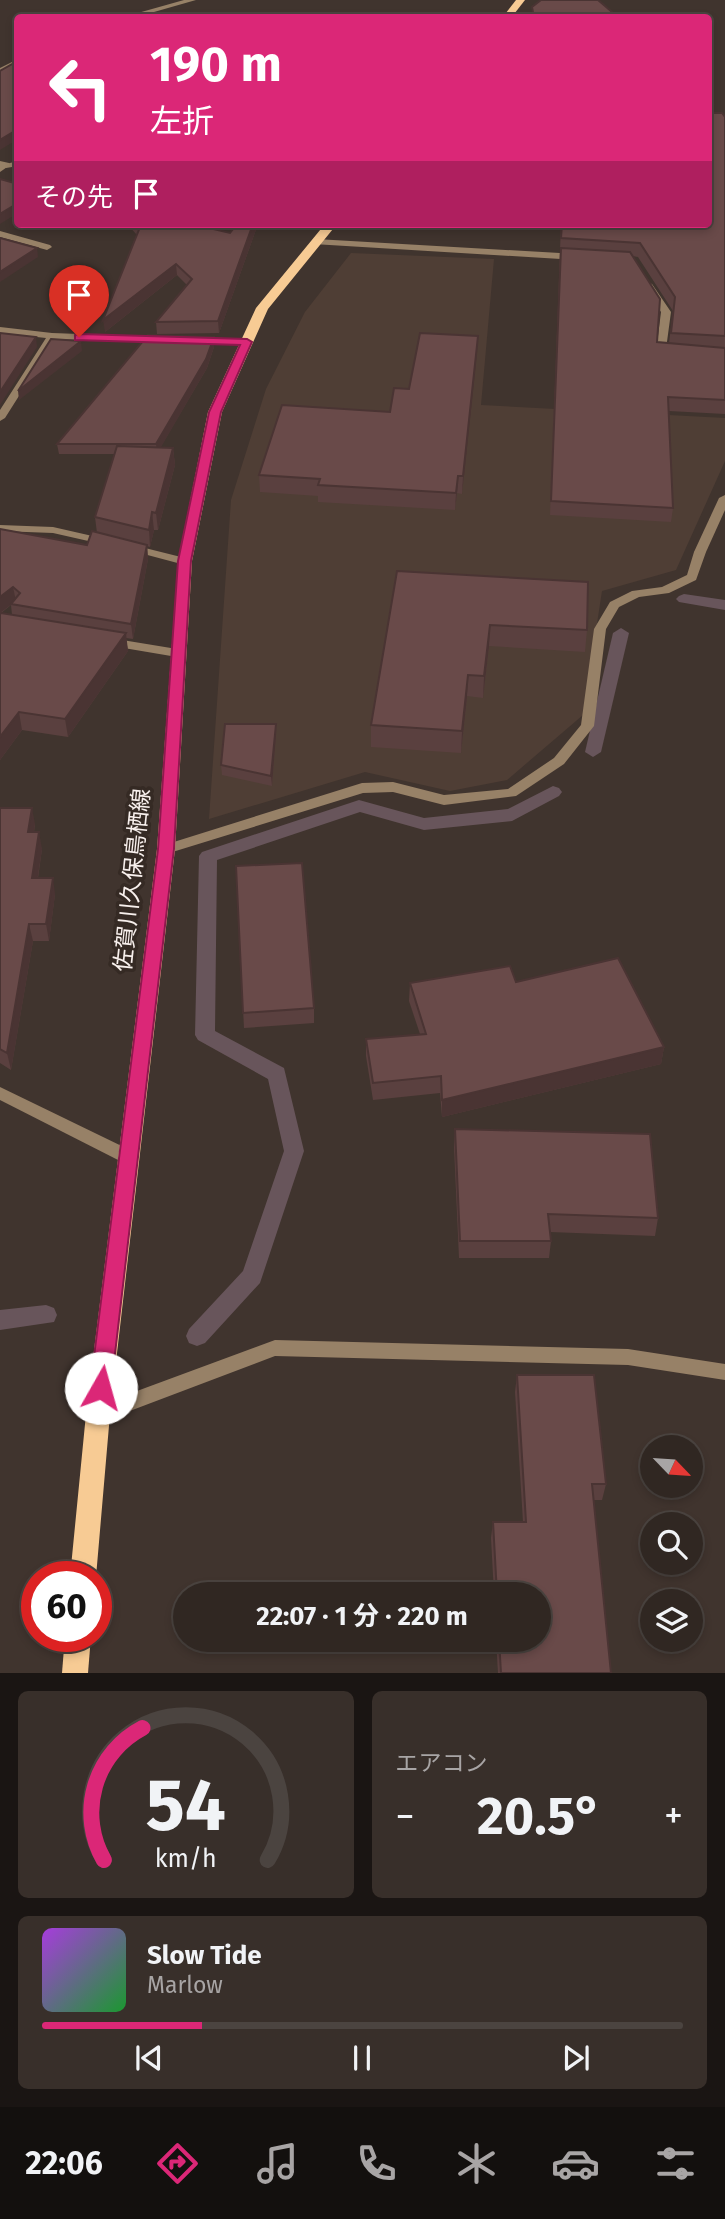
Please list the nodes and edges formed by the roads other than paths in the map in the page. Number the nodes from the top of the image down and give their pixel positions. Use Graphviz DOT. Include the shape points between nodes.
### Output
graph roads {
  1 [pos="192,0"];
  2 [pos="522,0"];
  3 [pos="138,14"];
  4 [pos="510,14"];
  5 [pos="328,228"];
  6 [pos="0,233"];
  7 [pos="316,242"];
  8 [pos="47,247"];
  9 [pos="592,258"];
  10 [pos="646,281"];
  11 [pos="0,330"];
  12 [pos="52,336"];
  13 [pos="247,342"];
  14 [pos="674,353"];
  15 [pos="0,418"];
  16 [pos="725,498"];
  17 [pos="0,528"];
  18 [pos="185,561"];
  19 [pos="96,639"];
  20 [pos="177,653"];
  21 [pos="166,849"];
  22 [pos="0,1093"];
  23 [pos="128,1157"];
  24 [pos="725,1372"];
  25 [pos="98,1414"];
  26 [pos="84,1561"];
  27 [pos="77,1652"];
  28 [pos="75,1673"];
  1 -- 3 [label="street"];
  2 -- 4 [label="main road"];
  5 -- 7 [label="main road, 佐賀川久保鳥栖線"];
  6 -- 8 [label="street"];
  7 -- 9 [label="street"];
  7 -- 13 [label="main road, 佐賀川久保鳥栖線" via="262,308"];
  10 -- 14 [label="street" via="666,312 661,352"];
  11 -- 12 [label="street"];
  12 -- 13 [label="street"];
  12 -- 15 [label="street"];
  13 -- 18 [label="main road, 佐賀川久保鳥栖線" via="215,412"];
  16 -- 21 [label="street" via="692,577 614,605 600,629 587,726 559,761 511,793 444,800 393,787 362,788"];
  17 -- 18 [label="street" via="53,530"];
  18 -- 20 [label="main road, 佐賀川久保鳥栖線"];
  19 -- 20 [label="street"];
  20 -- 21 [label="main road, 佐賀川久保鳥栖線"];
  21 -- 23 [label="main road, 佐賀川久保鳥栖線"];
  22 -- 23 [label="street"];
  23 -- 25 [label="main road, 佐賀川久保鳥栖線"];
  24 -- 25 [label="street" via="628,1357 275,1348"];
  25 -- 26 [label="main road, 佐賀川久保鳥栖線"];
  27 -- 28 [label="main road"];
}
